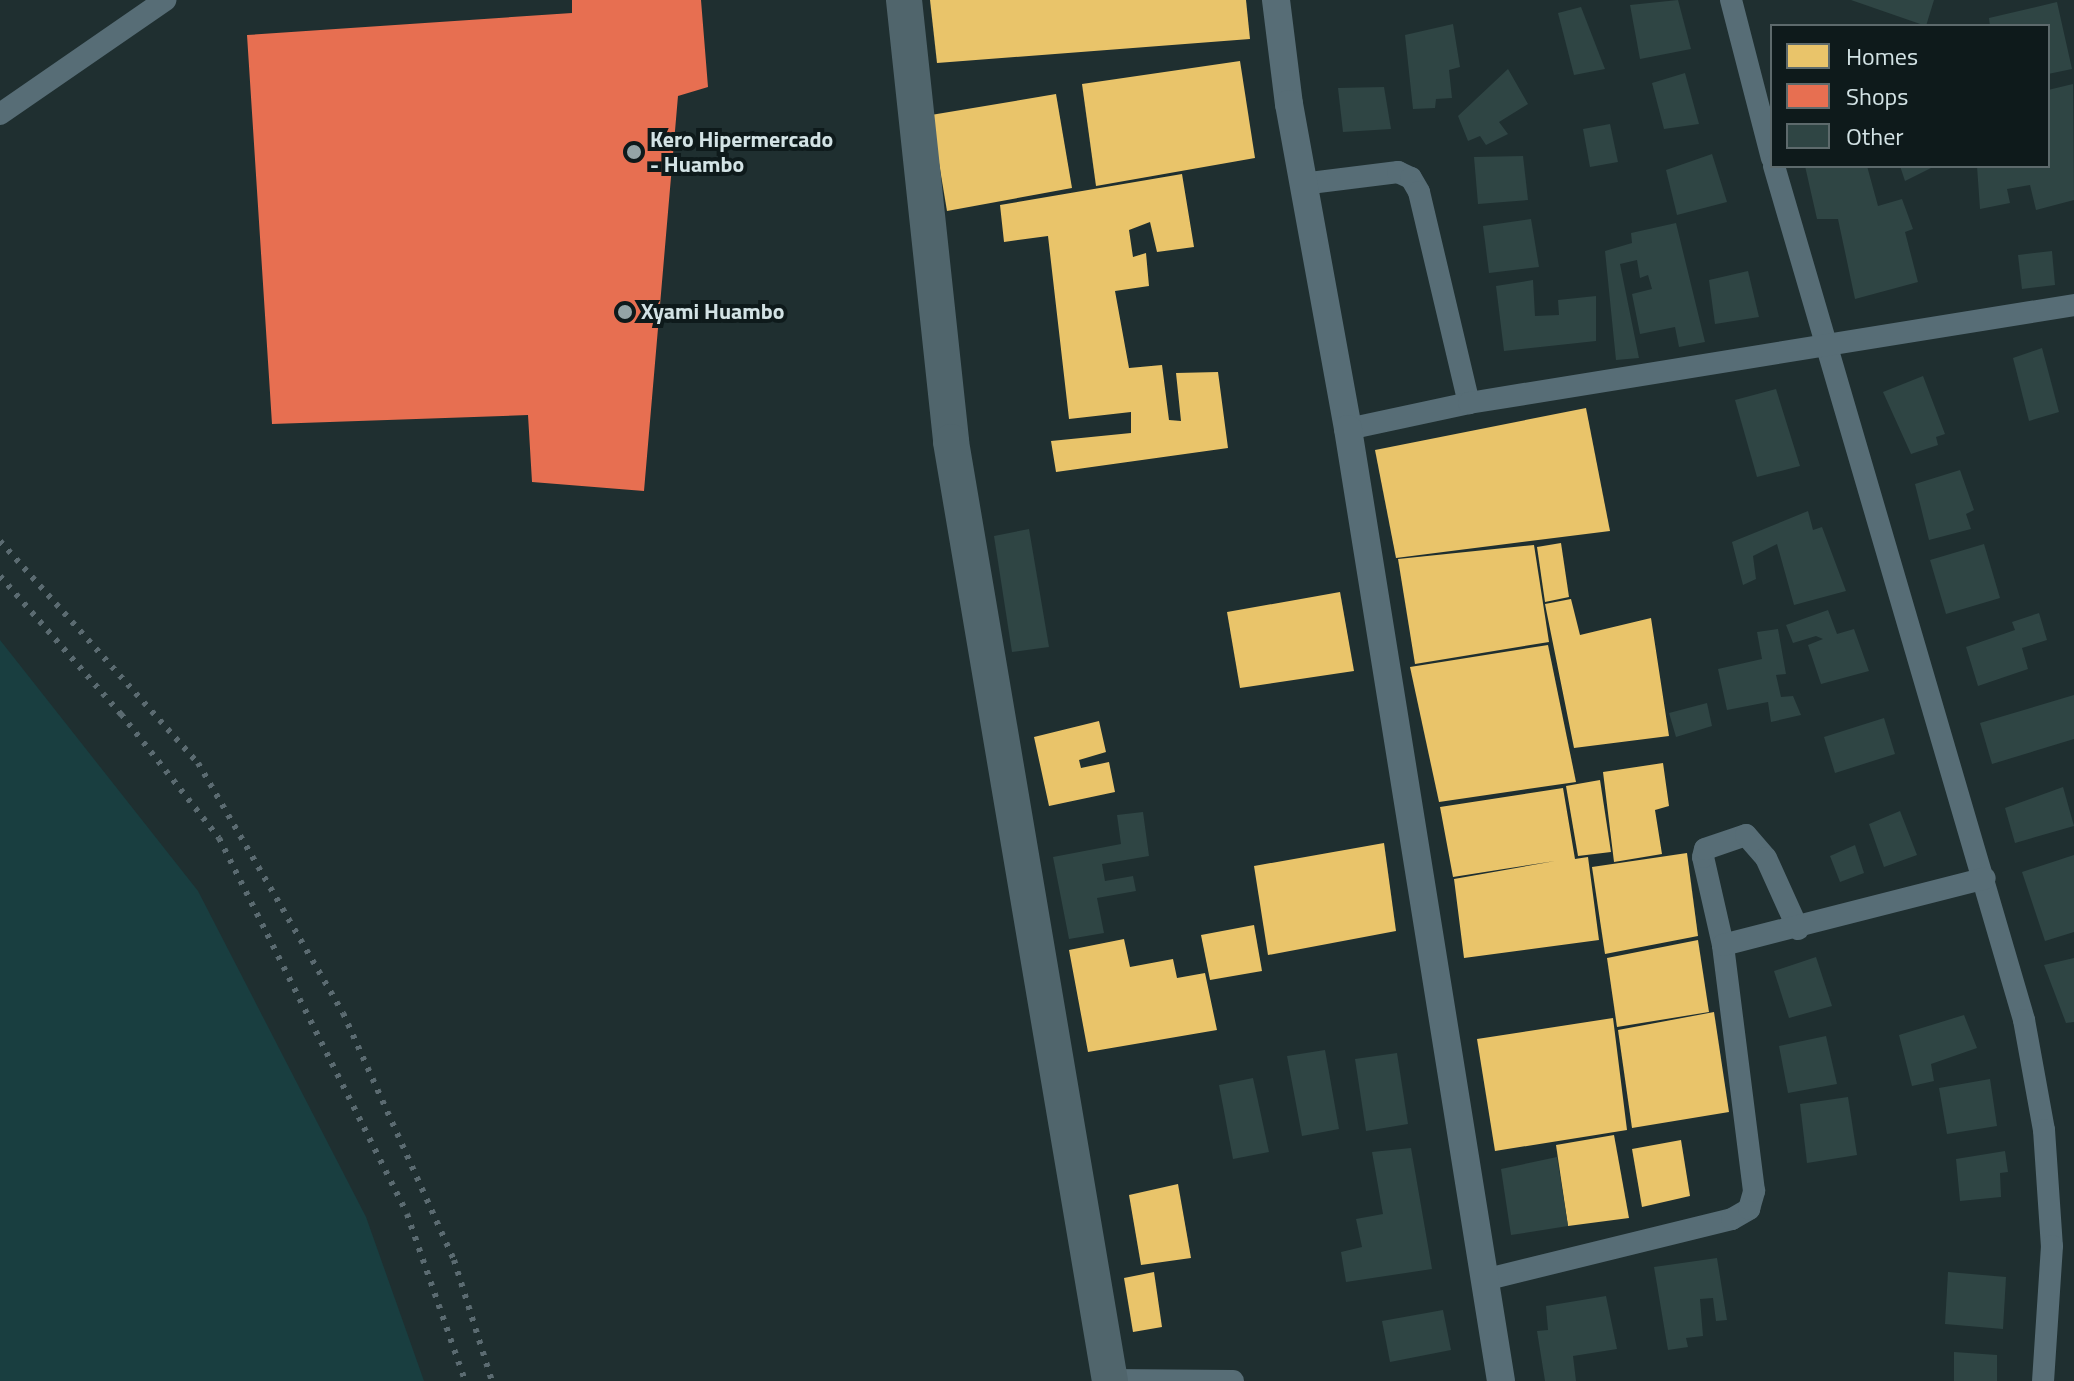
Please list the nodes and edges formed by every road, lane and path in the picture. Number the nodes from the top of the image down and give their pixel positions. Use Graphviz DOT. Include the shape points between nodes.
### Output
graph roads {
  1 [pos="165,0"];
  2 [pos="904,0"];
  3 [pos="1276,0"];
  4 [pos="1731,0"];
  5 [pos="0,114"];
  6 [pos="1770,150"];
  7 [pos="1775,168"];
  8 [pos="1302,184"];
  9 [pos="2074,305"];
  10 [pos="1825,347"];
  11 [pos="1469,403"];
  12 [pos="1348,429"];
  13 [pos="1985,878"];
  14 [pos="1798,929"];
  15 [pos="1723,945"];
  16 [pos="1484,1280"];
  17 [pos="1110,1380"];
  18 [pos="1233,1381"];
  19 [pos="1501,1381"];
  20 [pos="2043,1381"];
  1 -- 5 [label="street"];
  2 -- 17 [label="main road" via="951,442"];
  3 -- 8 [label="street"];
  4 -- 6 [label="street"];
  7 -- 10 [label="street"];
  8 -- 11 [label="street" via="1398,172 1411,178 1419,192"];
  8 -- 12 [label="street"];
  9 -- 10 [label="street"];
  10 -- 11 [label="street"];
  10 -- 13 [label="street"];
  11 -- 12 [label="street"];
  12 -- 16 [label="street"];
  13 -- 14 [label="street"];
  13 -- 20 [label="street" via="2024,1020 2044,1130 2052,1246"];
  14 -- 15 [label="street"];
  14 -- 15 [label="street" via="1766,858 1746,835 1705,849 1703,857"];
  15 -- 16 [label="street" via="1754,1191 1749,1209 1732,1219"];
  16 -- 19 [label="street"];
  17 -- 18 [label="street"];
}
